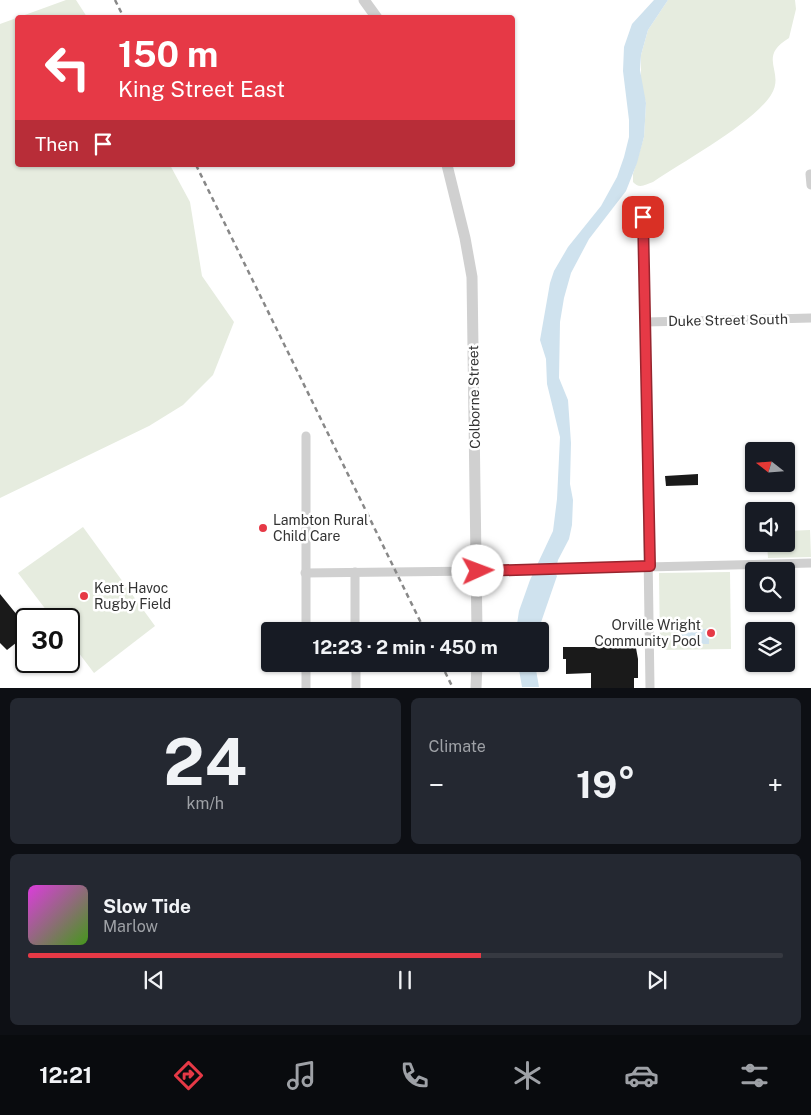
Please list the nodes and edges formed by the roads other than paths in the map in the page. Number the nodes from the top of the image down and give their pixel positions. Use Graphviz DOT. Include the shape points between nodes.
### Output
graph roads {
  1 [pos="364,0"];
  2 [pos="375,15"];
  3 [pos="447,167"];
  4 [pos="810,174"];
  5 [pos="811,185"];
  6 [pos="643,217"];
  7 [pos="811,318"];
  8 [pos="645,322"];
  9 [pos="306,436"];
  10 [pos="811,563"];
  11 [pos="650,566"];
  12 [pos="478,571"];
  13 [pos="355,572"];
  14 [pos="305,573"];
  15 [pos="306,622"];
  16 [pos="356,622"];
  17 [pos="477,622"];
  18 [pos="306,672"];
  19 [pos="356,672"];
  20 [pos="477,672"];
  21 [pos="306,688"];
  22 [pos="356,688"];
  23 [pos="476,688"];
  24 [pos="650,688"];
  1 -- 2 [label="street"];
  3 -- 12 [label="street, Colborne Street" via="472,277"];
  4 -- 5 [label="street"];
  6 -- 8 [label="street"];
  7 -- 8 [label="street, Duke Street South"];
  8 -- 11 [label="street"];
  9 -- 14 [label="street"];
  10 -- 11 [label="street"];
  11 -- 12 [label="street"];
  11 -- 24 [label="street"];
  12 -- 13 [label="street"];
  12 -- 17 [label="street, Colborne Street"];
  13 -- 14 [label="street"];
  13 -- 16 [label="street"];
  14 -- 15 [label="street"];
  18 -- 21 [label="street"];
  19 -- 22 [label="street"];
  20 -- 23 [label="street"];
}
